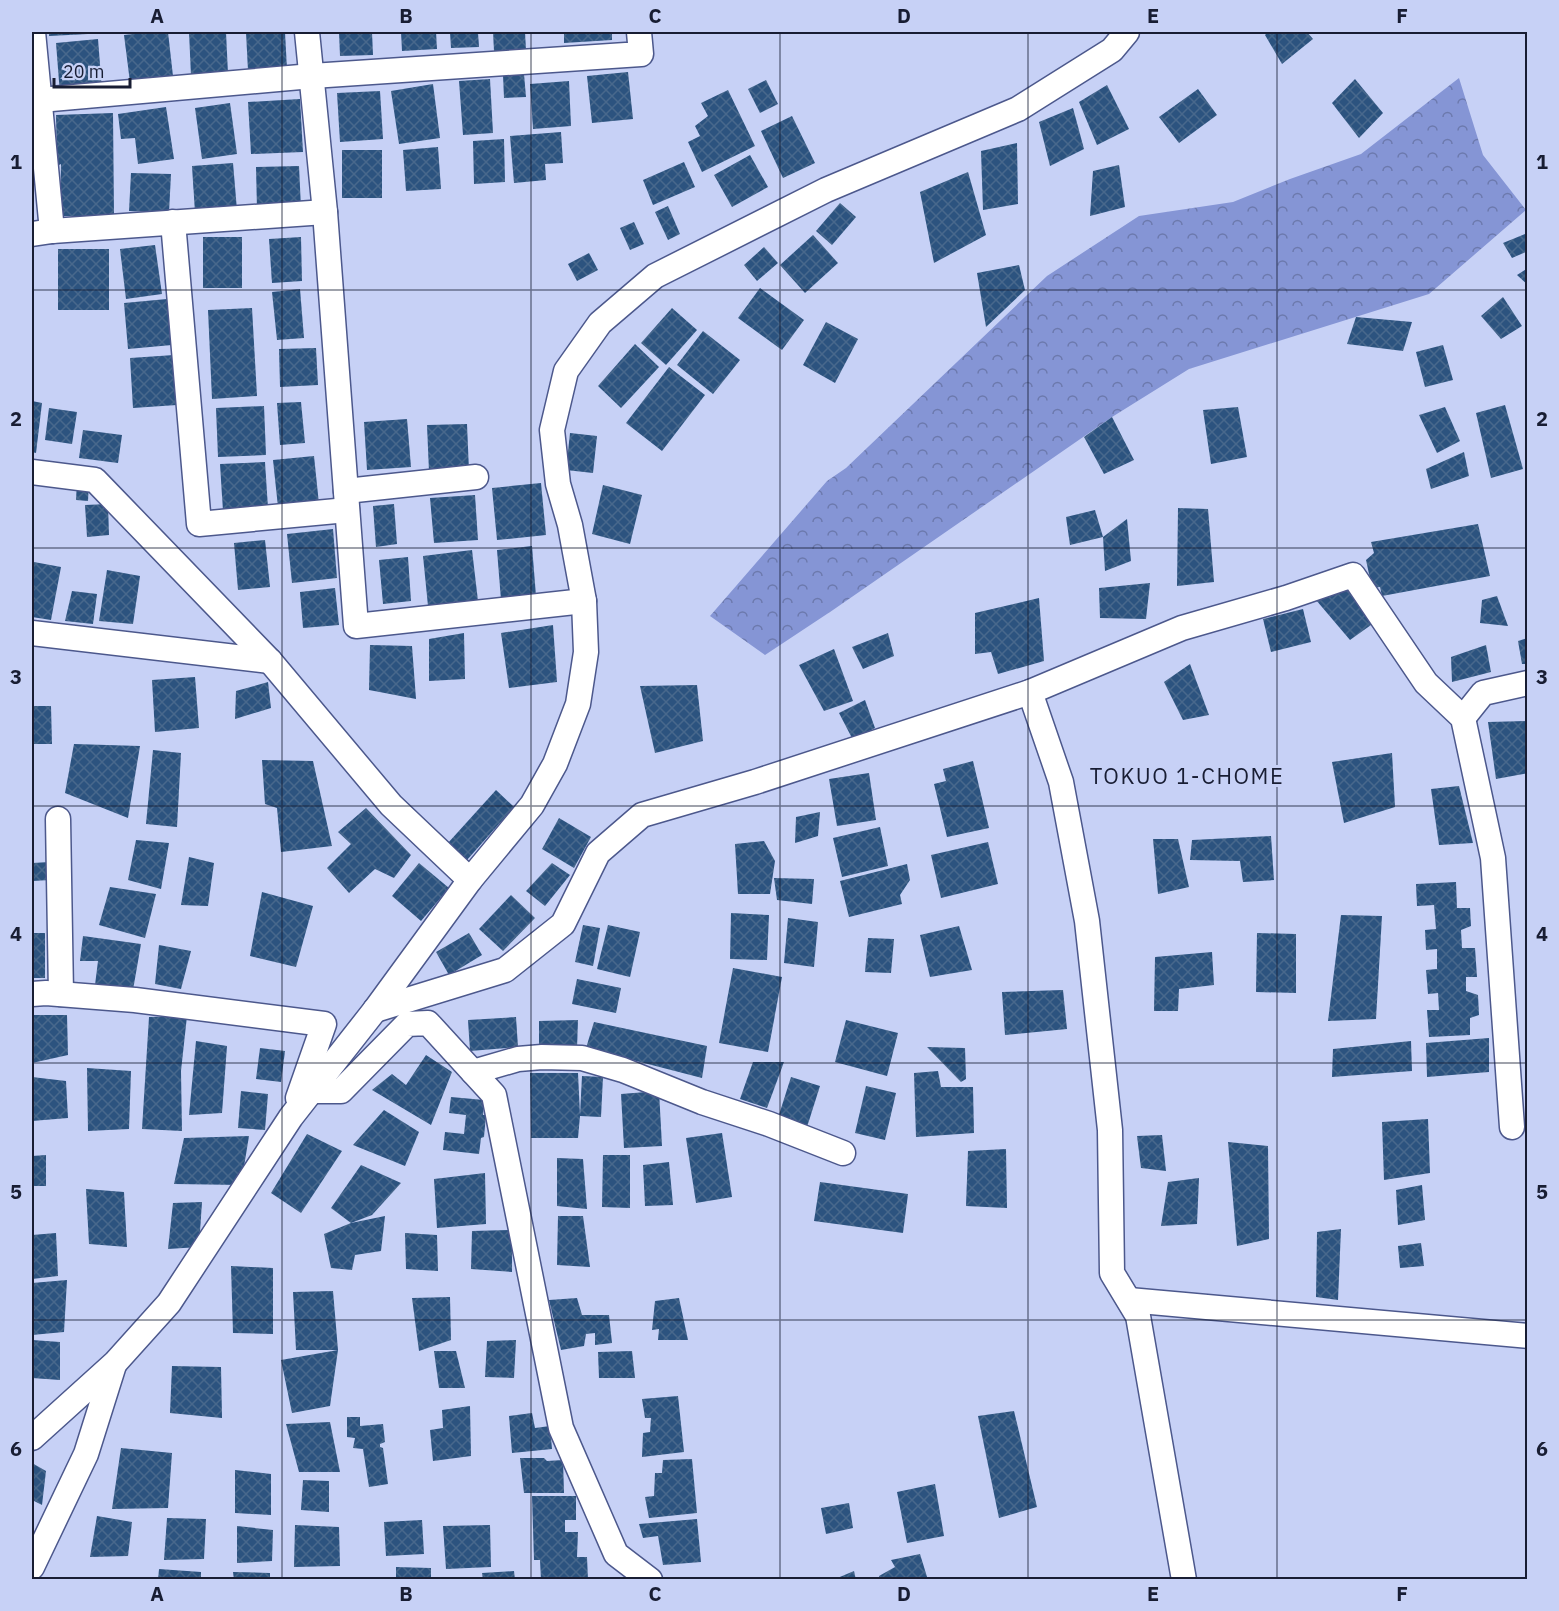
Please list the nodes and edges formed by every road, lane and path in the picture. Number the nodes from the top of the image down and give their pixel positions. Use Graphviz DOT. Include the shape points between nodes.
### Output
graph roads {
  1 [pos="33,32"];
  2 [pos="307,32"];
  3 [pos="639,32"];
  4 [pos="1126,32"];
  5 [pos="312,76"];
  6 [pos="40,100"];
  7 [pos="325,212"];
  8 [pos="173,222"];
  9 [pos="42,232"];
  10 [pos="32,472"];
  11 [pos="476,477"];
  12 [pos="347,501"];
  13 [pos="585,601"];
  14 [pos="32,633"];
  15 [pos="270,661"];
  16 [pos="1527,683"];
  17 [pos="1030,692"];
  18 [pos="1463,718"];
  19 [pos="58,819"];
  20 [pos="470,880"];
  21 [pos="32,994"];
  22 [pos="62,994"];
  23 [pos="375,1010"];
  24 [pos="473,1071"];
  25 [pos="311,1091"];
  26 [pos="291,1118"];
  27 [pos="1512,1126"];
  28 [pos="843,1154"];
  29 [pos="1129,1300"];
  30 [pos="1527,1336"];
  31 [pos="115,1363"];
  32 [pos="32,1438"];
  33 [pos="32,1567"];
  34 [pos="650,1580"];
  35 [pos="1184,1580"];
  1 -- 6 [label="street"];
  2 -- 5 [label="street"];
  3 -- 5 [label="street" via="641,54"];
  4 -- 13 [label="street" via="1112,50 1018,109 826,190 655,276 600,322 566,371 552,430 558,484"];
  5 -- 6 [label="street"];
  5 -- 7 [label="street"];
  6 -- 9 [label="street"];
  7 -- 8 [label="street"];
  7 -- 12 [label="street"];
  8 -- 9 [label="street"];
  8 -- 12 [label="street" via="199,524"];
  10 -- 15 [label="street" via="95,480"];
  11 -- 12 [label="street"];
  12 -- 13 [label="street" via="356,627"];
  13 -- 20 [label="street" via="586,652 578,704 555,764 532,805"];
  14 -- 15 [label="street"];
  15 -- 20 [label="street" via="391,805"];
  16 -- 18 [label="street" via="1483,693"];
  17 -- 18 [label="street" via="1182,628 1353,574 1426,683"];
  17 -- 23 [label="street" via="642,815 598,853 563,924 505,970"];
  17 -- 29 [label="street" via="1061,782 1087,921 1110,1130 1112,1273"];
  18 -- 27 [label="street" via="1492,858"];
  19 -- 22 [label="street"];
  20 -- 23 [label="street"];
  21 -- 22 [label="street"];
  22 -- 26 [label="street" via="324,1024"];
  23 -- 25 [label="street"];
  24 -- 25 [label="street" via="428,1023 407,1024 340,1090"];
  24 -- 28 [label="street" via="518,1059 582,1058"];
  24 -- 34 [label="street" via="494,1095 561,1428 616,1554"];
  25 -- 26 [label="street"];
  26 -- 31 [label="street" via="169,1303"];
  29 -- 30 [label="street"];
  29 -- 35 [label="street" via="1138,1316"];
  31 -- 32 [label="street"];
  31 -- 33 [label="street" via="86,1454"];
}
